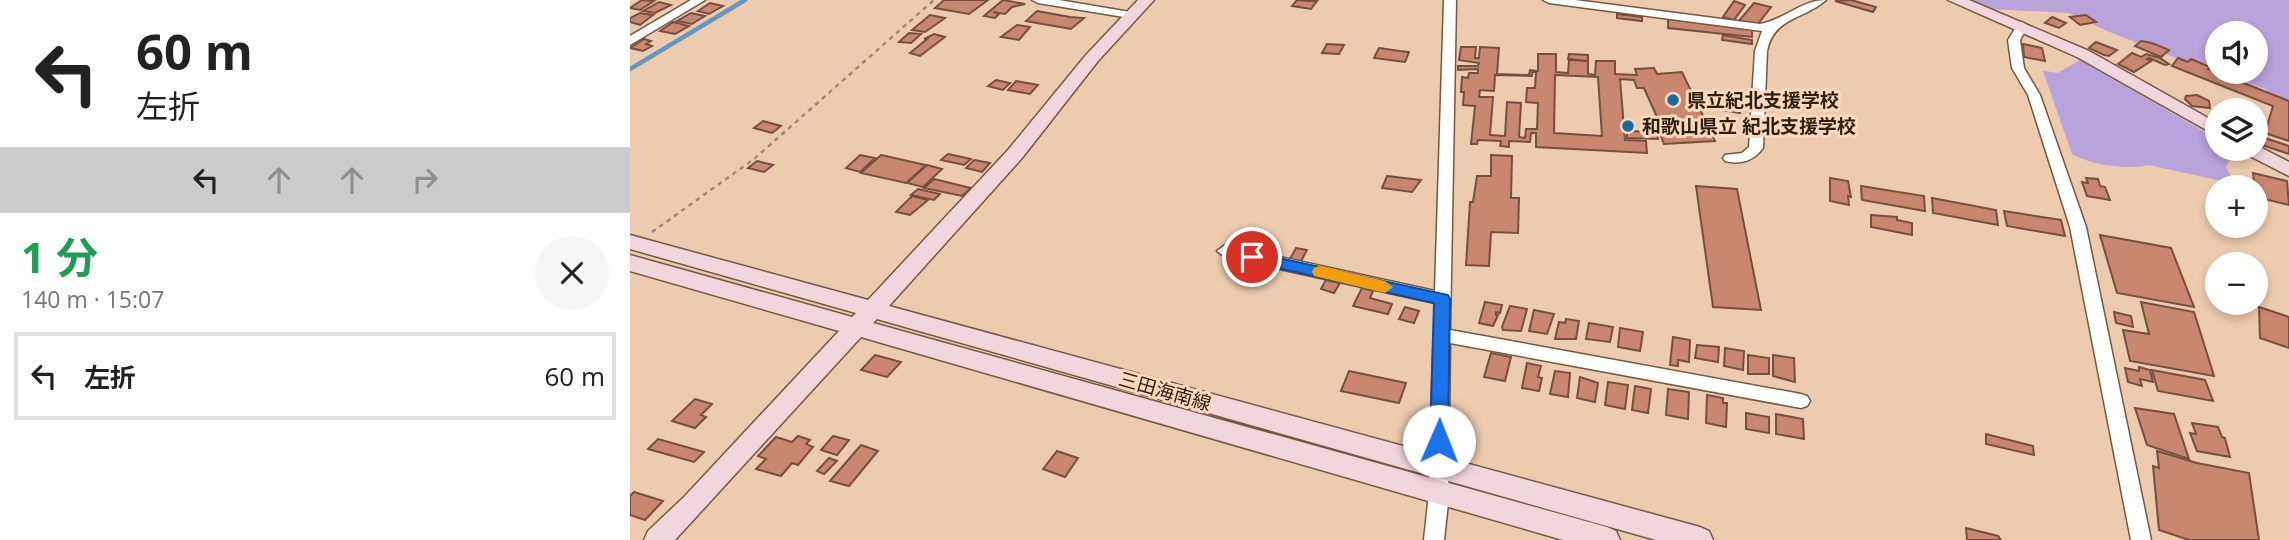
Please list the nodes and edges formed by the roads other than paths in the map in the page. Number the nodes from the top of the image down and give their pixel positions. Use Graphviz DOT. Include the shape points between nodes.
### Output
graph roads {
  1 [pos="699,0"];
  2 [pos="1038,0"];
  3 [pos="1146,0"];
  4 [pos="1450,0"];
  5 [pos="1549,0"];
  6 [pos="1820,0"];
  7 [pos="1956,0"];
  8 [pos="1130,15"];
  9 [pos="1772,26"];
  10 [pos="2022,26"];
  11 [pos="630,41"];
  12 [pos="2205,123"];
  13 [pos="1730,158"];
  14 [pos="2268,159"];
  15 [pos="2289,170"];
  16 [pos="632,249"];
  17 [pos="1225,251"];
  18 [pos="1442,299"];
  19 [pos="874,309"];
  20 [pos="857,328"];
  21 [pos="1441,335"];
  22 [pos="1801,401"];
  23 [pos="1438,467"];
  24 [pos="1438,492"];
  25 [pos="657,540"];
  26 [pos="1434,540"];
  27 [pos="1607,540"];
  28 [pos="1700,540"];
  29 [pos="2141,540"];
  1 -- 11 [label="street"];
  2 -- 8 [label="street"];
  3 -- 8 [label="main road"];
  4 -- 18 [label="street"];
  5 -- 9 [label="street" via="1740,27"];
  6 -- 9 [label="street"];
  7 -- 10 [label="main road"];
  8 -- 19 [label="main road" via="1016,154"];
  9 -- 13 [label="street" via="1761,51 1756,148 1746,157"];
  10 -- 12 [label="main road" via="2120,72"];
  10 -- 29 [label="street" via="2014,40 2018,68 2034,95 2078,227"];
  14 -- 15 [label="main road"];
  16 -- 19 [label="main road, 三田海南線"];
  16 -- 20 [label="main road, 三田海南線"];
  17 -- 18 [label="street"];
  18 -- 21 [label="street"];
  19 -- 20 [label="main road"];
  19 -- 23 [label="main road, 三田海南線"];
  20 -- 24 [label="main road, 三田海南線"];
  20 -- 25 [label="main road"];
  21 -- 22 [label="street"];
  21 -- 23 [label="street"];
  23 -- 24 [label="street"];
  23 -- 28 [label="main road, 三田海南線"];
  24 -- 26 [label="street"];
  24 -- 27 [label="main road, 三田海南線"];
}
